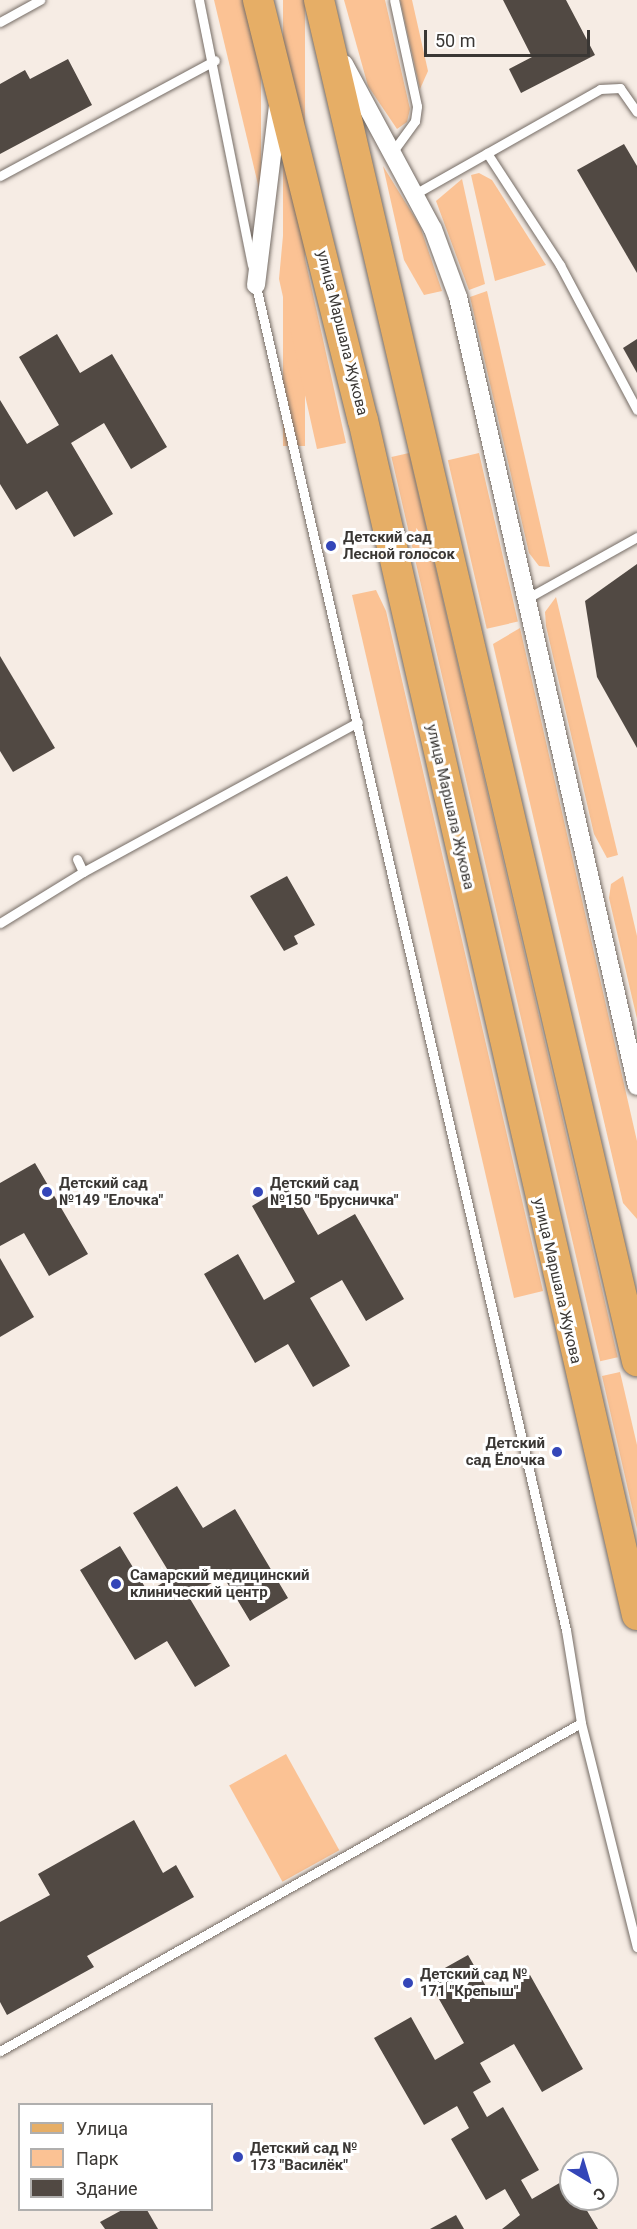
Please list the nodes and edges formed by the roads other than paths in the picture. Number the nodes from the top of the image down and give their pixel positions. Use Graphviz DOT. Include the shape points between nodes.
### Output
graph roads {
  1 [pos="40,0"];
  2 [pos="199,0"];
  3 [pos="258,0"];
  4 [pos="319,0"];
  5 [pos="394,0"];
  6 [pos="1,18"];
  7 [pos="328,35"];
  8 [pos="215,60"];
  9 [pos="280,83"];
  10 [pos="637,112"];
  11 [pos="487,153"];
  12 [pos="390,156"];
  13 [pos="0,176"];
  14 [pos="413,195"];
  15 [pos="256,285"];
  16 [pos="637,410"];
  17 [pos="637,537"];
  18 [pos="526,599"];
  19 [pos="358,722"];
  20 [pos="77,859"];
  21 [pos="83,872"];
  22 [pos="0,923"];
  23 [pos="637,1086"];
  24 [pos="637,1361"];
  25 [pos="637,1615"];
  26 [pos="581,1724"];
  27 [pos="637,1947"];
  28 [pos="0,2051"];
  1 -- 6 [label="lane"];
  2 -- 8 [label="lane"];
  3 -- 9 [label="main road, улица Маршала Жукова"];
  4 -- 7 [label="main road"];
  5 -- 12 [label="lane" via="417,106 415,121"];
  7 -- 12 [label="street"];
  7 -- 24 [label="main road"];
  8 -- 13 [label="lane"];
  8 -- 15 [label="lane"];
  9 -- 15 [label="street"];
  9 -- 25 [label="main road, улица Маршала Жукова"];
  10 -- 11 [label="lane" via="620,88 600,89"];
  11 -- 14 [label="lane"];
  11 -- 16 [label="lane" via="560,265"];
  12 -- 14 [label="street"];
  14 -- 18 [label="street" via="446,256 458,297"];
  15 -- 19 [label="lane"];
  17 -- 18 [label="lane"];
  18 -- 23 [label="street"];
  19 -- 21 [label="lane"];
  19 -- 26 [label="lane" via="566,1630"];
  20 -- 21 [label="lane"];
  21 -- 22 [label="lane"];
  26 -- 27 [label="lane"];
  26 -- 28 [label="lane"];
}
